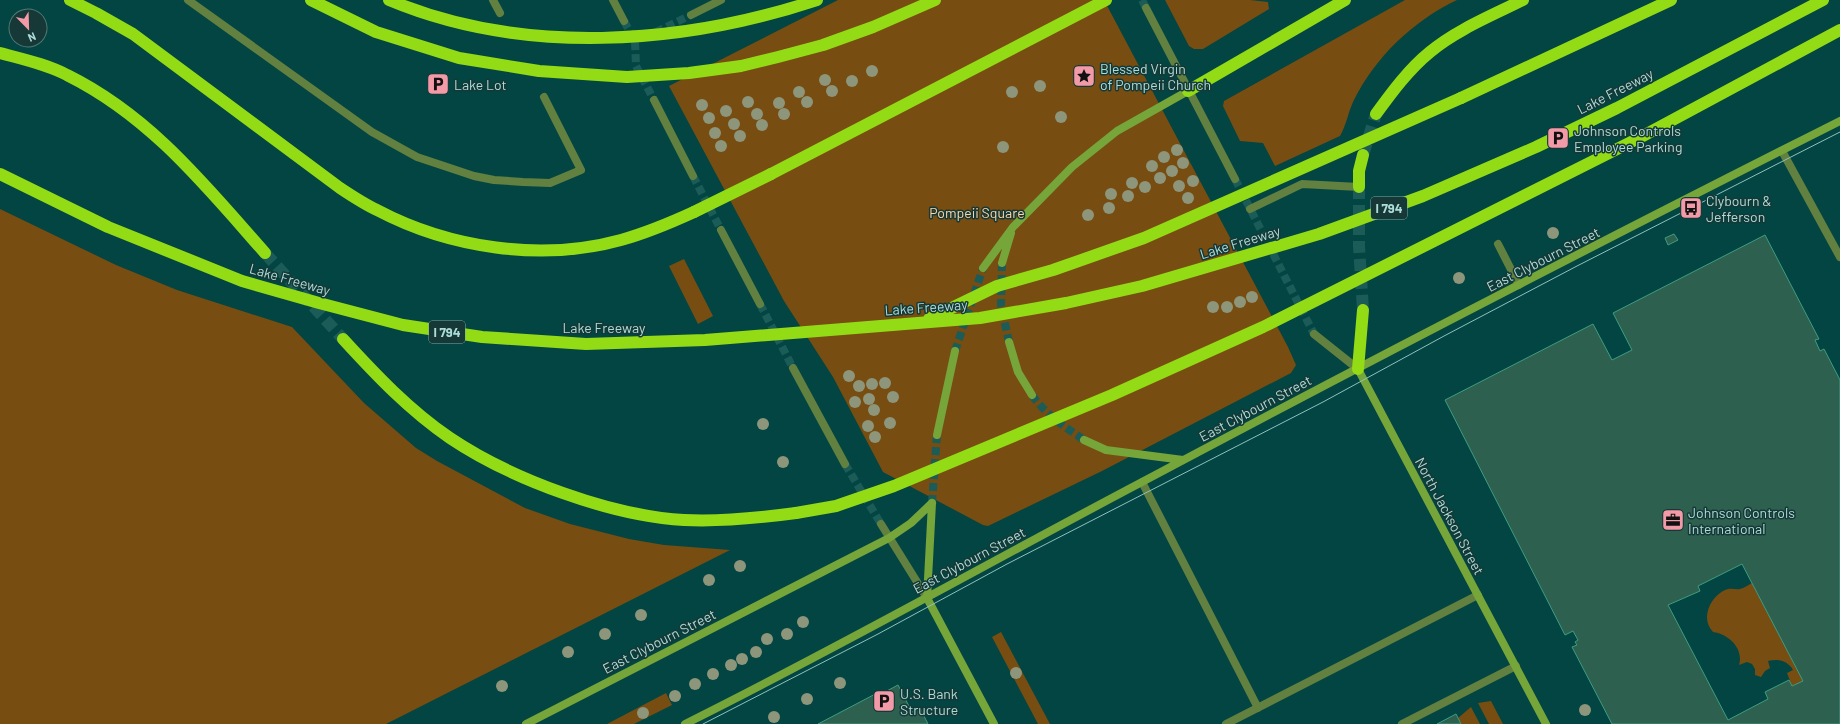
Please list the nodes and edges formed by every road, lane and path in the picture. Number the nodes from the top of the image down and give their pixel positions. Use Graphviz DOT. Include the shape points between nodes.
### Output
graph roads {
  1 [pos="70,0"];
  2 [pos="188,0"];
  3 [pos="311,0"];
  4 [pos="388,0"];
  5 [pos="493,0"];
  6 [pos="613,0"];
  7 [pos="721,0"];
  8 [pos="816,0"];
  9 [pos="935,0"];
  10 [pos="1106,0"];
  11 [pos="1345,0"];
  12 [pos="1524,0"];
  13 [pos="1670,0"];
  14 [pos="1823,0"];
  15 [pos="1146,8"];
  16 [pos="500,12"];
  17 [pos="691,15"];
  18 [pos="624,21"];
  19 [pos="1840,30"];
  20 [pos="0,53"];
  21 [pos="1188,91"];
  22 [pos="544,97"];
  23 [pos="654,100"];
  24 [pos="1376,114"];
  25 [pos="1840,121"];
  26 [pos="1782,151"];
  27 [pos="1363,155"];
  28 [pos="0,174"];
  29 [pos="693,176"];
  30 [pos="1235,179"];
  31 [pos="1359,187"];
  32 [pos="1250,209"];
  33 [pos="1013,226"];
  34 [pos="721,230"];
  35 [pos="1498,244"];
  36 [pos="265,253"];
  37 [pos="1840,257"];
  38 [pos="1002,263"];
  39 [pos="983,268"];
  40 [pos="1519,285"];
  41 [pos="760,304"];
  42 [pos="1362,310"];
  43 [pos="922,322"];
  44 [pos="1314,334"];
  45 [pos="343,339"];
  46 [pos="1009,342"];
  47 [pos="955,351"];
  48 [pos="794,368"];
  49 [pos="1358,369"];
  50 [pos="1032,395"];
  51 [pos="937,436"];
  52 [pos="1084,440"];
  53 [pos="1183,460"];
  54 [pos="845,464"];
  55 [pos="1142,482"];
  56 [pos="881,524"];
  57 [pos="889,538"];
  58 [pos="1478,596"];
  59 [pos="927,598"];
  60 [pos="1516,666"];
  61 [pos="1258,708"];
  62 [pos="526,724"];
  63 [pos="685,724"];
  64 [pos="994,724"];
  65 [pos="1226,724"];
  66 [pos="1402,724"];
  67 [pos="1546,724"];
  1 -- 10 [label="highway, bridge" via="133,34 340,188 376,210 413,226 454,239 498,248 569,249 619,240 694,212"];
  2 -- 22 [label="street" via="372,132 417,157 474,176 494,180 550,183 581,170"];
  3 -- 9 [label="highway, bridge" via="376,32 459,58 539,71 627,77 741,66 778,57 823,45 873,27"];
  4 -- 8 [label="highway, bridge" via="445,19 508,31 543,36 612,38 720,26 760,18"];
  5 -- 16 [label="street"];
  6 -- 18 [label="street"];
  7 -- 17 [label="street"];
  11 -- 21 [label="highway"];
  12 -- 24 [label="highway" via="1463,31 1431,51 1414,66"];
  13 -- 43 [label="highway, bridge" via="1461,98 1144,238 1053,270 997,286"];
  14 -- 43 [label="highway, Lake Freeway / I 794, bridge" via="1617,108 1536,147 1423,196 1326,231 1142,286 980,318"];
  15 -- 21 [label="street"];
  19 -- 45 [label="highway, bridge" via="1641,137 1263,327 990,447 894,486 836,506 759,518 683,520 621,510 542,485 494,463 450,438 413,410"];
  20 -- 36 [label="highway" via="66,74 141,122 182,161"];
  21 -- 30 [label="street"];
  21 -- 33 [label="main road" via="1117,131 1072,167"];
  23 -- 29 [label="street"];
  25 -- 26 [label="main road, East Clybourn Street"];
  26 -- 37 [label="street"];
  26 -- 40 [label="main road, East Clybourn Street"];
  27 -- 31 [label="highway"];
  28 -- 43 [label="highway, Lake Freeway / I 794, bridge" via="108,227 242,281 403,325 458,334 602,343 705,340"];
  31 -- 32 [label="street" via="1302,184"];
  33 -- 38 [label="main road"];
  33 -- 39 [label="main road"];
  34 -- 41 [label="street"];
  35 -- 40 [label="street"];
  40 -- 49 [label="main road, East Clybourn Street"];
  42 -- 49 [label="highway"];
  44 -- 49 [label="street, North Jackson Street"];
  46 -- 50 [label="main road" via="1018,372"];
  47 -- 51 [label="main road"];
  48 -- 54 [label="street"];
  49 -- 53 [label="main road, East Clybourn Street"];
  49 -- 58 [label="main road, North Jackson Street"];
  52 -- 53 [label="main road" via="1106,450"];
  53 -- 55 [label="main road, East Clybourn Street"];
  55 -- 59 [label="main road, East Clybourn Street"];
  55 -- 61 [label="street"];
  56 -- 57 [label="street"];
  57 -- 59 [label="street"];
  57 -- 59 [label="main road, East Clybourn Street" via="911,523 932,503"];
  57 -- 62 [label="main road, East Clybourn Street"];
  58 -- 60 [label="main road, North Jackson Street"];
  58 -- 61 [label="street"];
  59 -- 63 [label="main road, East Clybourn Street"];
  59 -- 64 [label="main road"];
  60 -- 66 [label="street"];
  60 -- 67 [label="main road, North Jackson Street"];
  61 -- 65 [label="street"];
}
